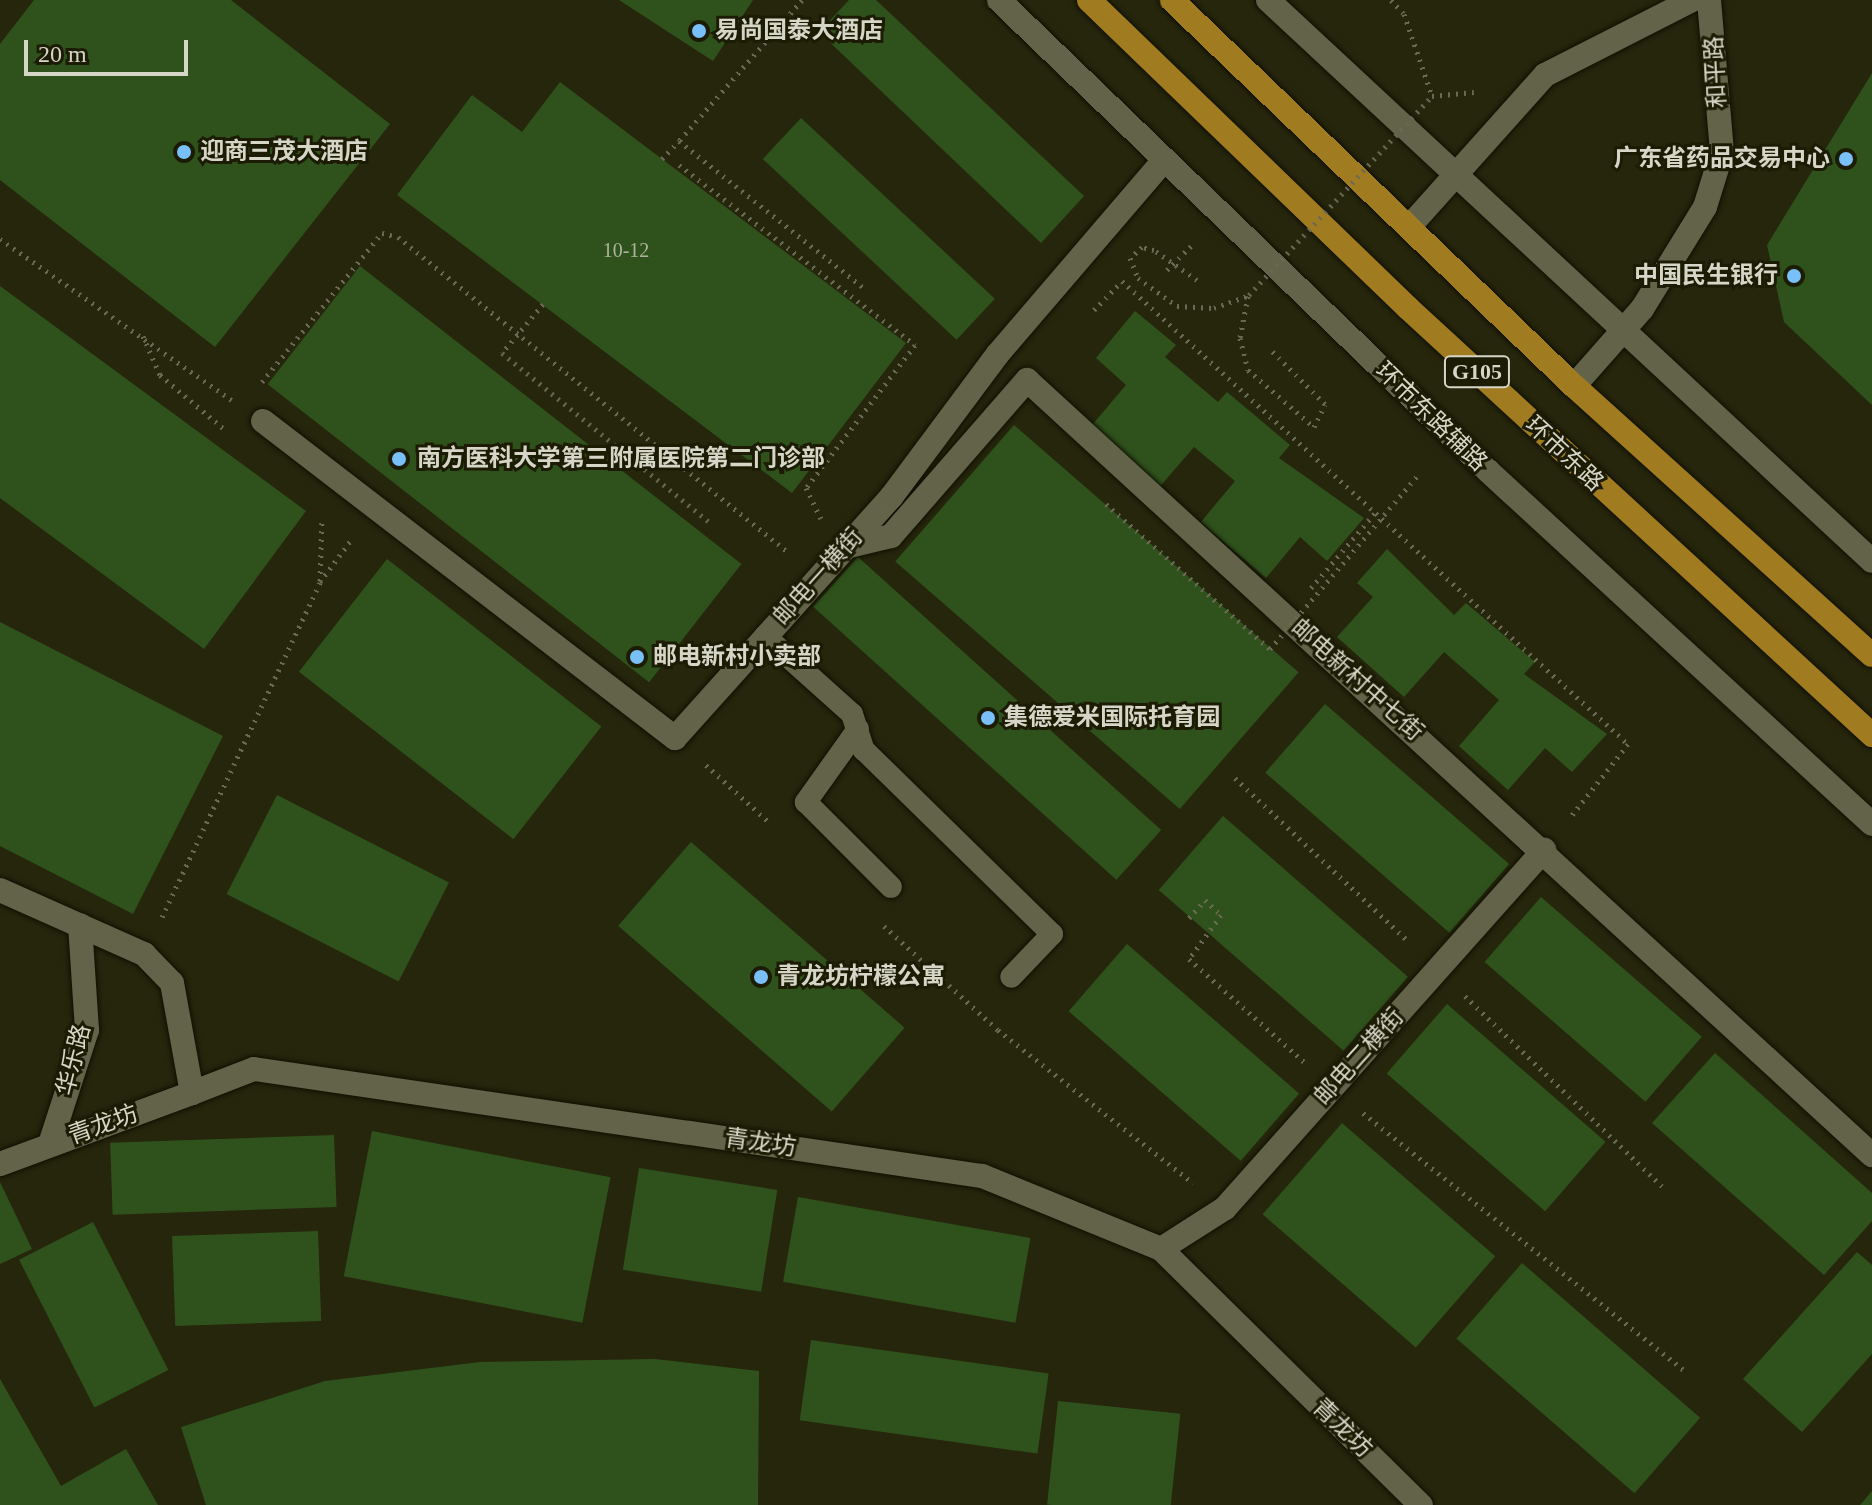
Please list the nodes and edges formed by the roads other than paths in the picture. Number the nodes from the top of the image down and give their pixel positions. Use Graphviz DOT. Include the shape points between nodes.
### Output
graph roads {
  1 [pos="999,0"];
  2 [pos="1089,0"];
  3 [pos="1172,0"];
  4 [pos="1268,0"];
  5 [pos="1692,0"];
  6 [pos="1709,0"];
  7 [pos="1164,160"];
  8 [pos="1453,175"];
  9 [pos="1409,227"];
  10 [pos="1623,334"];
  11 [pos="1574,386"];
  12 [pos="263,421"];
  13 [pos="845,547"];
  14 [pos="1872,561"];
  15 [pos="765,636"];
  16 [pos="1872,655"];
  17 [pos="858,729"];
  18 [pos="1872,735"];
  19 [pos="1872,824"];
  20 [pos="1544,850"];
  21 [pos="891,887"];
  22 [pos="0,890"];
  23 [pos="80,925"];
  24 [pos="1011,977"];
  25 [pos="192,1093"];
  26 [pos="50,1144"];
  27 [pos="1872,1155"];
  28 [pos="0,1164"];
  29 [pos="1161,1249"];
  30 [pos="1421,1505"];
  1 -- 7 [label="street, 环市东路辅路"];
  2 -- 18 [label="highway, 环市东路 / G105" via="1453,350"];
  3 -- 9 [label="highway, G105"];
  4 -- 8 [label="street"];
  5 -- 8 [label="street, 和平路" via="1545,75"];
  6 -- 10 [label="street, 和平路" via="1722,152 1705,207"];
  7 -- 13 [label="street, 邮电一横街"];
  7 -- 19 [label="street, 环市东路辅路" via="1604,581"];
  8 -- 9 [label="street, 和平路"];
  8 -- 10 [label="street"];
  9 -- 11 [label="highway, G105"];
  10 -- 11 [label="street, 和平路"];
  10 -- 14 [label="street"];
  11 -- 16 [label="highway, G105"];
  12 -- 15 [label="street, 邮电一横街" via="675,738"];
  13 -- 15 [label="street, 邮电一横街"];
  13 -- 20 [label="street, 邮电新村中七街" via="891,536 1027,380"];
  15 -- 17 [label="lane" via="852,714"];
  17 -- 21 [label="lane" via="806,802"];
  17 -- 24 [label="lane" via="864,750 1052,934"];
  20 -- 27 [label="street, 邮电新村中七街"];
  20 -- 29 [label="street, 邮电二横街" via="1225,1208"];
  22 -- 23 [label="street"];
  23 -- 25 [label="street" via="144,954 172,983"];
  23 -- 26 [label="street, 华乐路" via="87,1030"];
  25 -- 26 [label="street, 青龙坊"];
  25 -- 29 [label="street, 青龙坊" via="254,1069 982,1176"];
  26 -- 28 [label="street, 青龙坊"];
  29 -- 30 [label="street, 青龙坊"];
}
